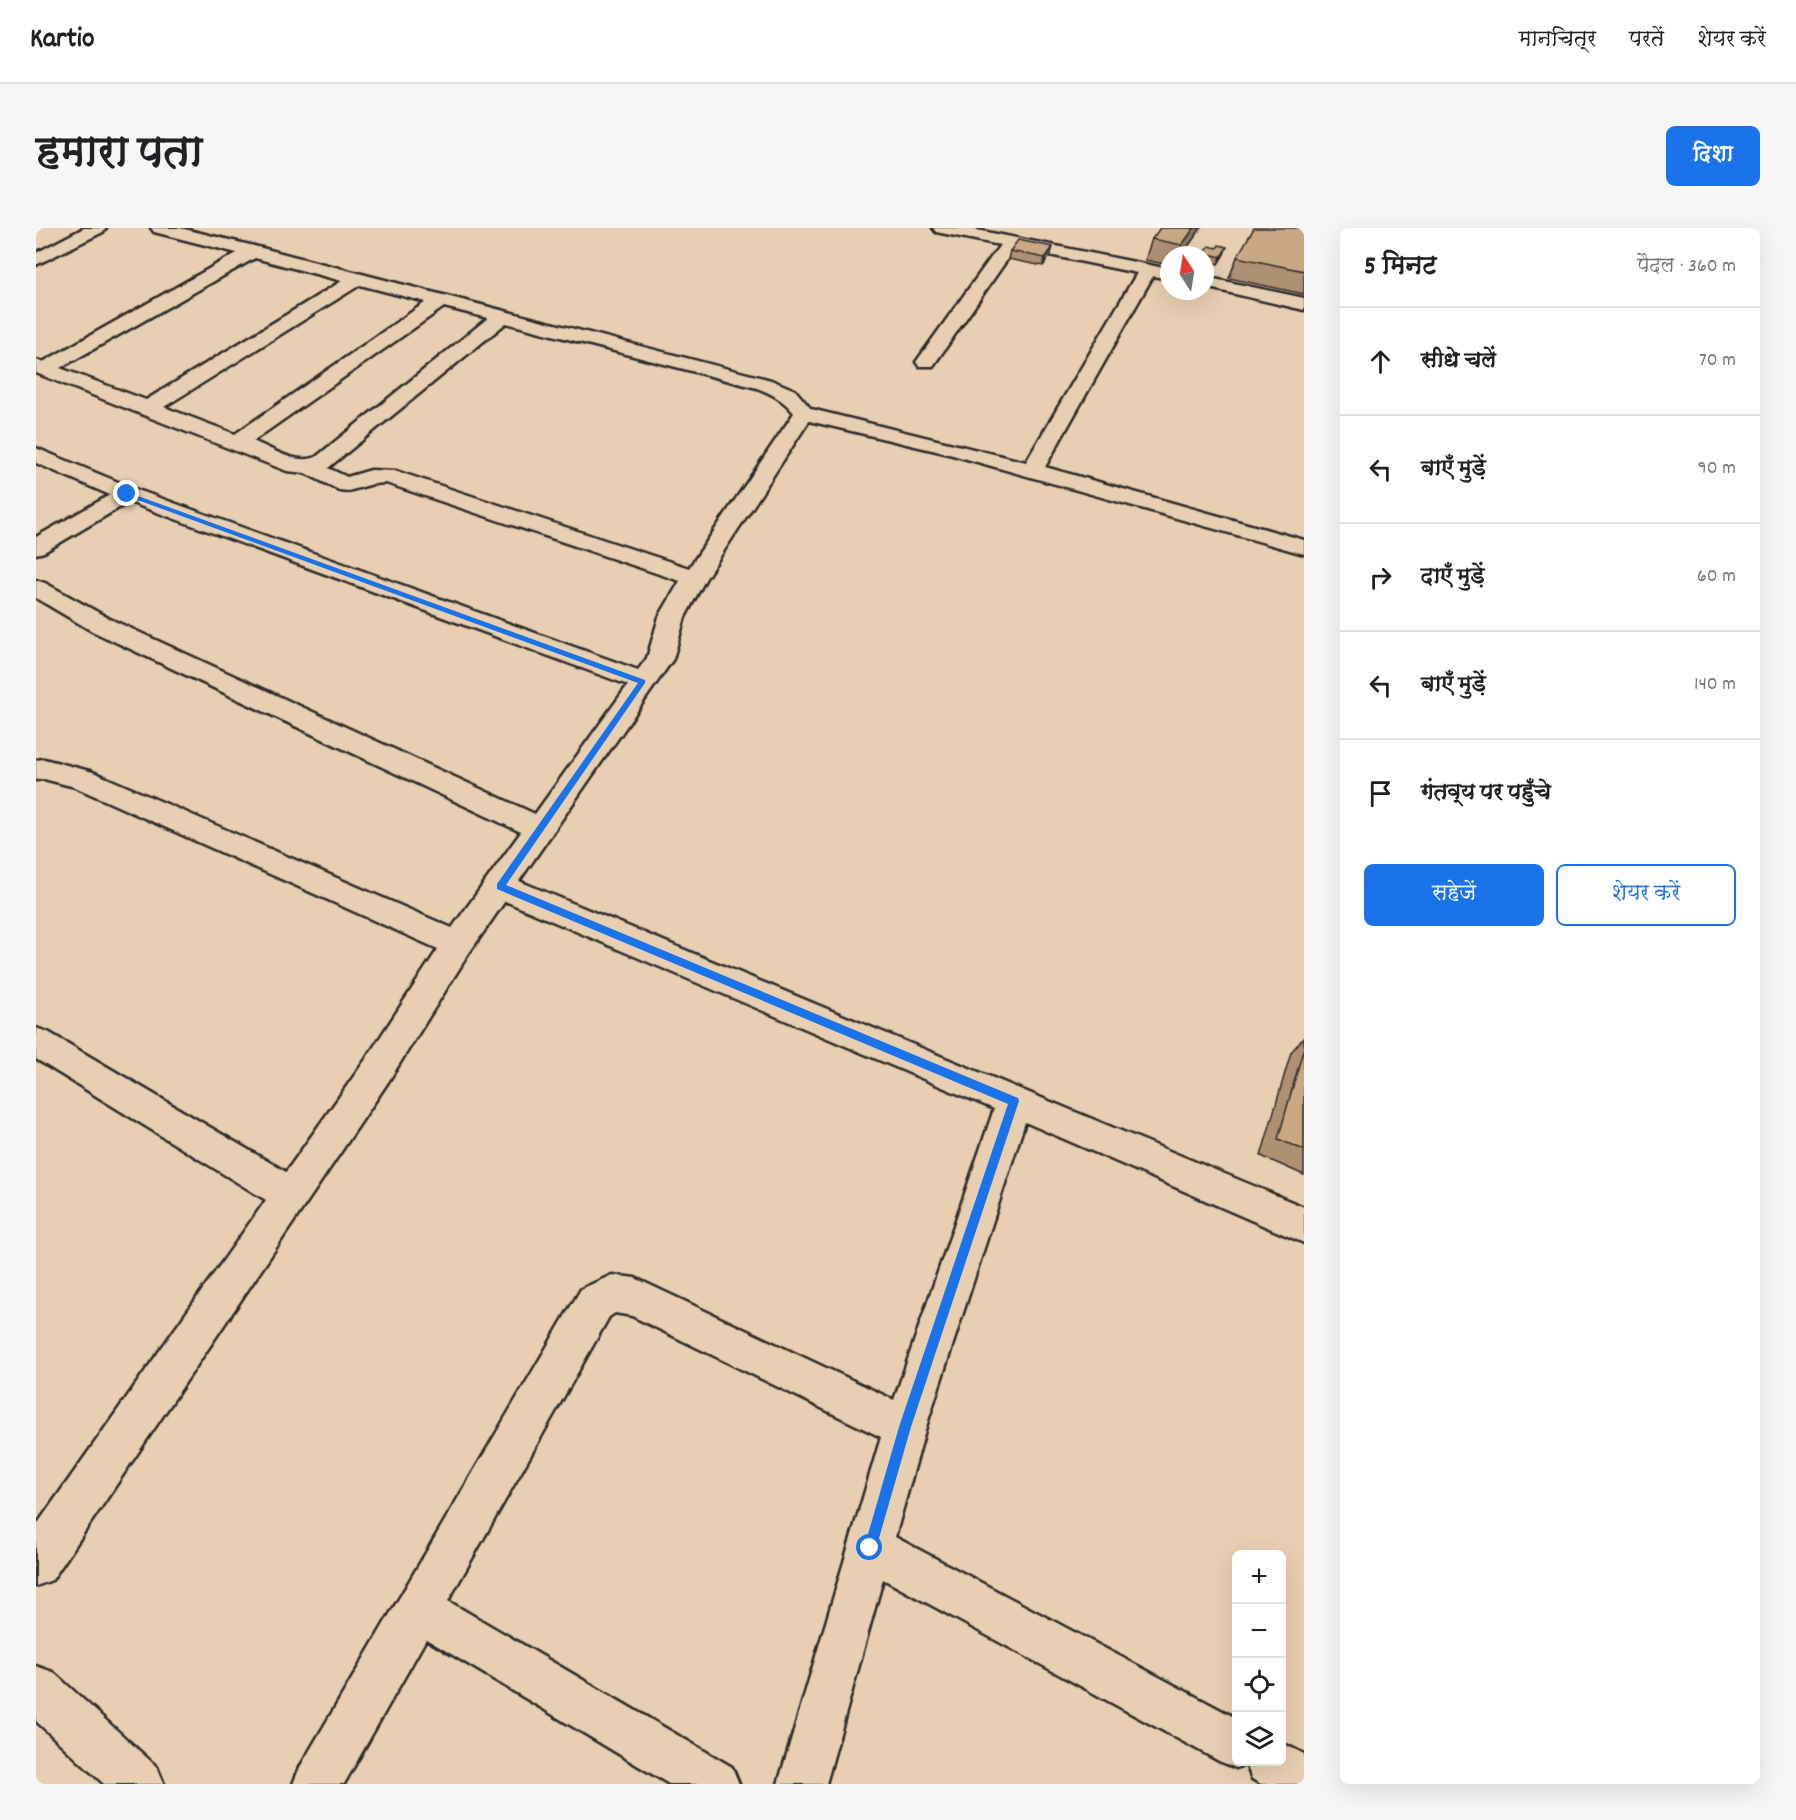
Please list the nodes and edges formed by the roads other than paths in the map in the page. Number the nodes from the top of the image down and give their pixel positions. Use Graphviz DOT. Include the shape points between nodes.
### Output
graph roads {
  1 [pos="98,228"];
  2 [pos="160,228"];
  3 [pos="942,228"];
  4 [pos="1011,241"];
  5 [pos="254,251"];
  6 [pos="36,260"];
  7 [pos="1148,270"];
  8 [pos="1160,272"];
  9 [pos="359,278"];
  10 [pos="1214,284"];
  11 [pos="442,300"];
  12 [pos="1304,304"];
  13 [pos="504,315"];
  14 [pos="926,362"];
  15 [pos="40,368"];
  16 [pos="146,409"];
  17 [pos="804,413"];
  18 [pos="237,441"];
  19 [pos="36,455"];
  20 [pos="310,467"];
  21 [pos="1032,470"];
  22 [pos="127,494"];
  23 [pos="36,547"];
  24 [pos="1304,547"];
  25 [pos="694,578"];
  26 [pos="36,588"];
  27 [pos="642,681"];
  28 [pos="36,770"];
  29 [pos="538,828"];
  30 [pos="500,886"];
  31 [pos="458,944"];
  32 [pos="36,1042"];
  33 [pos="1014,1101"];
  34 [pos="291,1195"];
  35 [pos="1304,1225"];
  36 [pos="905,1427"];
  37 [pos="870,1548"];
  38 [pos="36,1564"];
  39 [pos="418,1608"];
  40 [pos="36,1689"];
  41 [pos="1232,1742"];
  42 [pos="1278,1766"];
  43 [pos="810,1780"];
  44 [pos="1304,1780"];
  45 [pos="140,1784"];
  46 [pos="317,1784"];
  47 [pos="715,1784"];
  1 -- 6 [label="street"];
  2 -- 5 [label="street"];
  3 -- 4 [label="street"];
  4 -- 7 [label="street"];
  4 -- 14 [label="street"];
  5 -- 9 [label="street"];
  5 -- 15 [label="street"];
  7 -- 8 [label="street"];
  7 -- 21 [label="street"];
  9 -- 11 [label="street"];
  9 -- 16 [label="street"];
  10 -- 12 [label="street"];
  11 -- 13 [label="street"];
  11 -- 18 [label="street"];
  13 -- 17 [label="street" via="764,384 786,392"];
  13 -- 20 [label="street" via="324,462"];
  15 -- 16 [label="street"];
  16 -- 18 [label="street"];
  17 -- 21 [label="street"];
  17 -- 25 [label="street"];
  18 -- 20 [label="street" via="295,466"];
  19 -- 22 [label="street"];
  20 -- 25 [label="street" via="339,483 388,476"];
  21 -- 24 [label="street"];
  22 -- 23 [label="street"];
  22 -- 27 [label="street"];
  25 -- 27 [label="street" via="672,617 660,658"];
  26 -- 29 [label="street" via="101,625"];
  27 -- 29 [label="street"];
  28 -- 31 [label="street" via="83,779"];
  29 -- 30 [label="street"];
  30 -- 31 [label="street"];
  30 -- 33 [label="street"];
  31 -- 34 [label="street"];
  32 -- 34 [label="street"];
  33 -- 35 [label="street"];
  33 -- 36 [label="street"];
  34 -- 38 [label="street"];
  36 -- 37 [label="street"];
  36 -- 39 [label="street" via="635,1297 612,1294 595,1303"];
  37 -- 41 [label="street"];
  37 -- 43 [label="street"];
  39 -- 46 [label="street"];
  39 -- 47 [label="street"];
  40 -- 45 [label="street"];
  42 -- 44 [label="street"];
}
